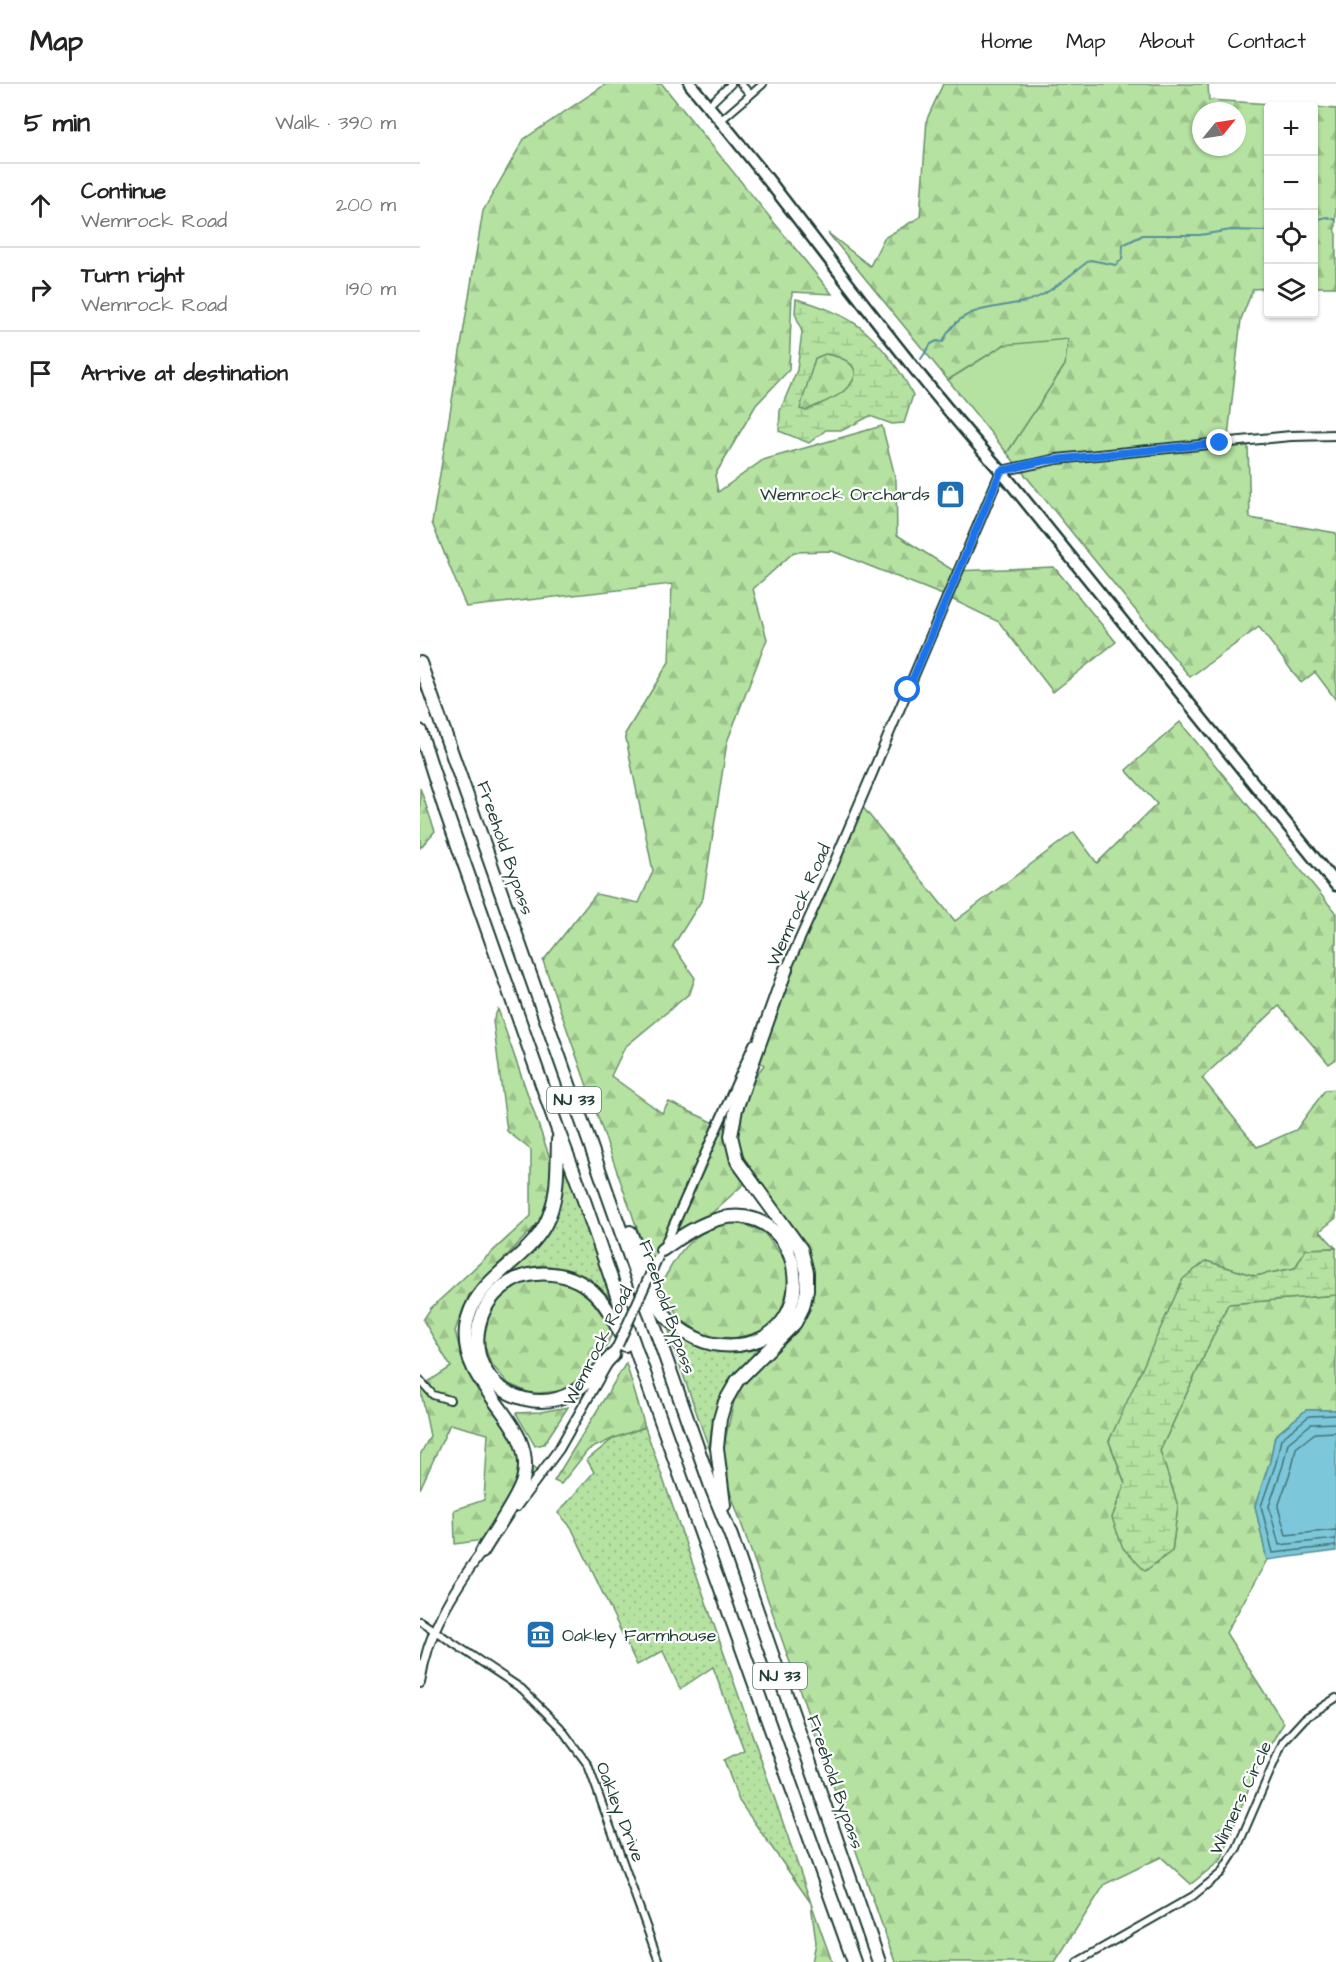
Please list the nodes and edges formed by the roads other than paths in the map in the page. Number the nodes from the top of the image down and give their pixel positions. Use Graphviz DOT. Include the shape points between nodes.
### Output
graph roads {
  1 [pos="690,84"];
  2 [pos="731,84"];
  3 [pos="741,84"];
  4 [pos="763,84"];
  5 [pos="750,94"];
  6 [pos="708,106"];
  7 [pos="720,121"];
  8 [pos="1336,435"];
  9 [pos="1001,471"];
  10 [pos="420,663"];
  11 [pos="420,730"];
  12 [pos="1336,885"];
  13 [pos="786,969"];
  14 [pos="559,1133"];
  15 [pos="590,1144"];
  16 [pos="660,1254"];
  17 [pos="616,1350"];
  18 [pos="420,1380"];
  19 [pos="450,1400"];
  20 [pos="695,1518"];
  21 [pos="731,1536"];
  22 [pos="482,1552"];
  23 [pos="420,1621"];
  24 [pos="433,1630"];
  25 [pos="420,1683"];
  26 [pos="1336,1698"];
  27 [pos="659,1962"];
  28 [pos="854,1962"];
  29 [pos="879,1962"];
  30 [pos="1077,1962"];
  1 -- 6 [label="main road"];
  2 -- 6 [label="street"];
  3 -- 5 [label="street"];
  4 -- 5 [label="street"];
  5 -- 7 [label="street"];
  6 -- 7 [label="main road"];
  7 -- 9 [label="main road"];
  8 -- 9 [label="street" via="1057,459"];
  9 -- 12 [label="main road"];
  9 -- 13 [label="street, Wemrock Road"];
  10 -- 15 [label="highway, Freehold Bypass / NJ 33"];
  11 -- 14 [label="highway, NJ 33"];
  13 -- 16 [label="street, Wemrock Road"];
  13 -- 21 [label="highway" via="736,1109 731,1136 737,1161 801,1249 807,1290 795,1323 737,1381 722,1409 717,1463"];
  14 -- 20 [label="highway, NJ 33"];
  14 -- 22 [label="highway" via="557,1187 545,1225 483,1289 467,1318 469,1362 519,1437 525,1465 520,1488"];
  15 -- 16 [label="highway" via="661,1308 684,1330 707,1342 741,1344 769,1334 789,1310 796,1288 791,1256 778,1236 757,1222 719,1219 684,1235"];
  15 -- 21 [label="highway, Freehold Bypass / NJ 33"];
  16 -- 17 [label="street, Wemrock Road, bridge"];
  17 -- 20 [label="highway" via="584,1384 567,1395 540,1401 522,1398 499,1386 484,1368 477,1345 479,1322 492,1296 522,1276 565,1276 599,1296 621,1334"];
  17 -- 22 [label="street, Wemrock Road" via="559,1449"];
  18 -- 19 [label="street" via="433,1395"];
  20 -- 28 [label="highway, NJ 33"];
  21 -- 29 [label="highway, Freehold Bypass / NJ 33"];
  22 -- 24 [label="street, Wemrock Road"];
  23 -- 24 [label="street, Oakley Drive"];
  24 -- 25 [label="street, Wemrock Road"];
  24 -- 27 [label="street, Oakley Drive" via="522,1689 560,1727 588,1765"];
  26 -- 30 [label="street, Winners Circle" via="1305,1718 1283,1742 1237,1848 1216,1878 1193,1896"];
}
